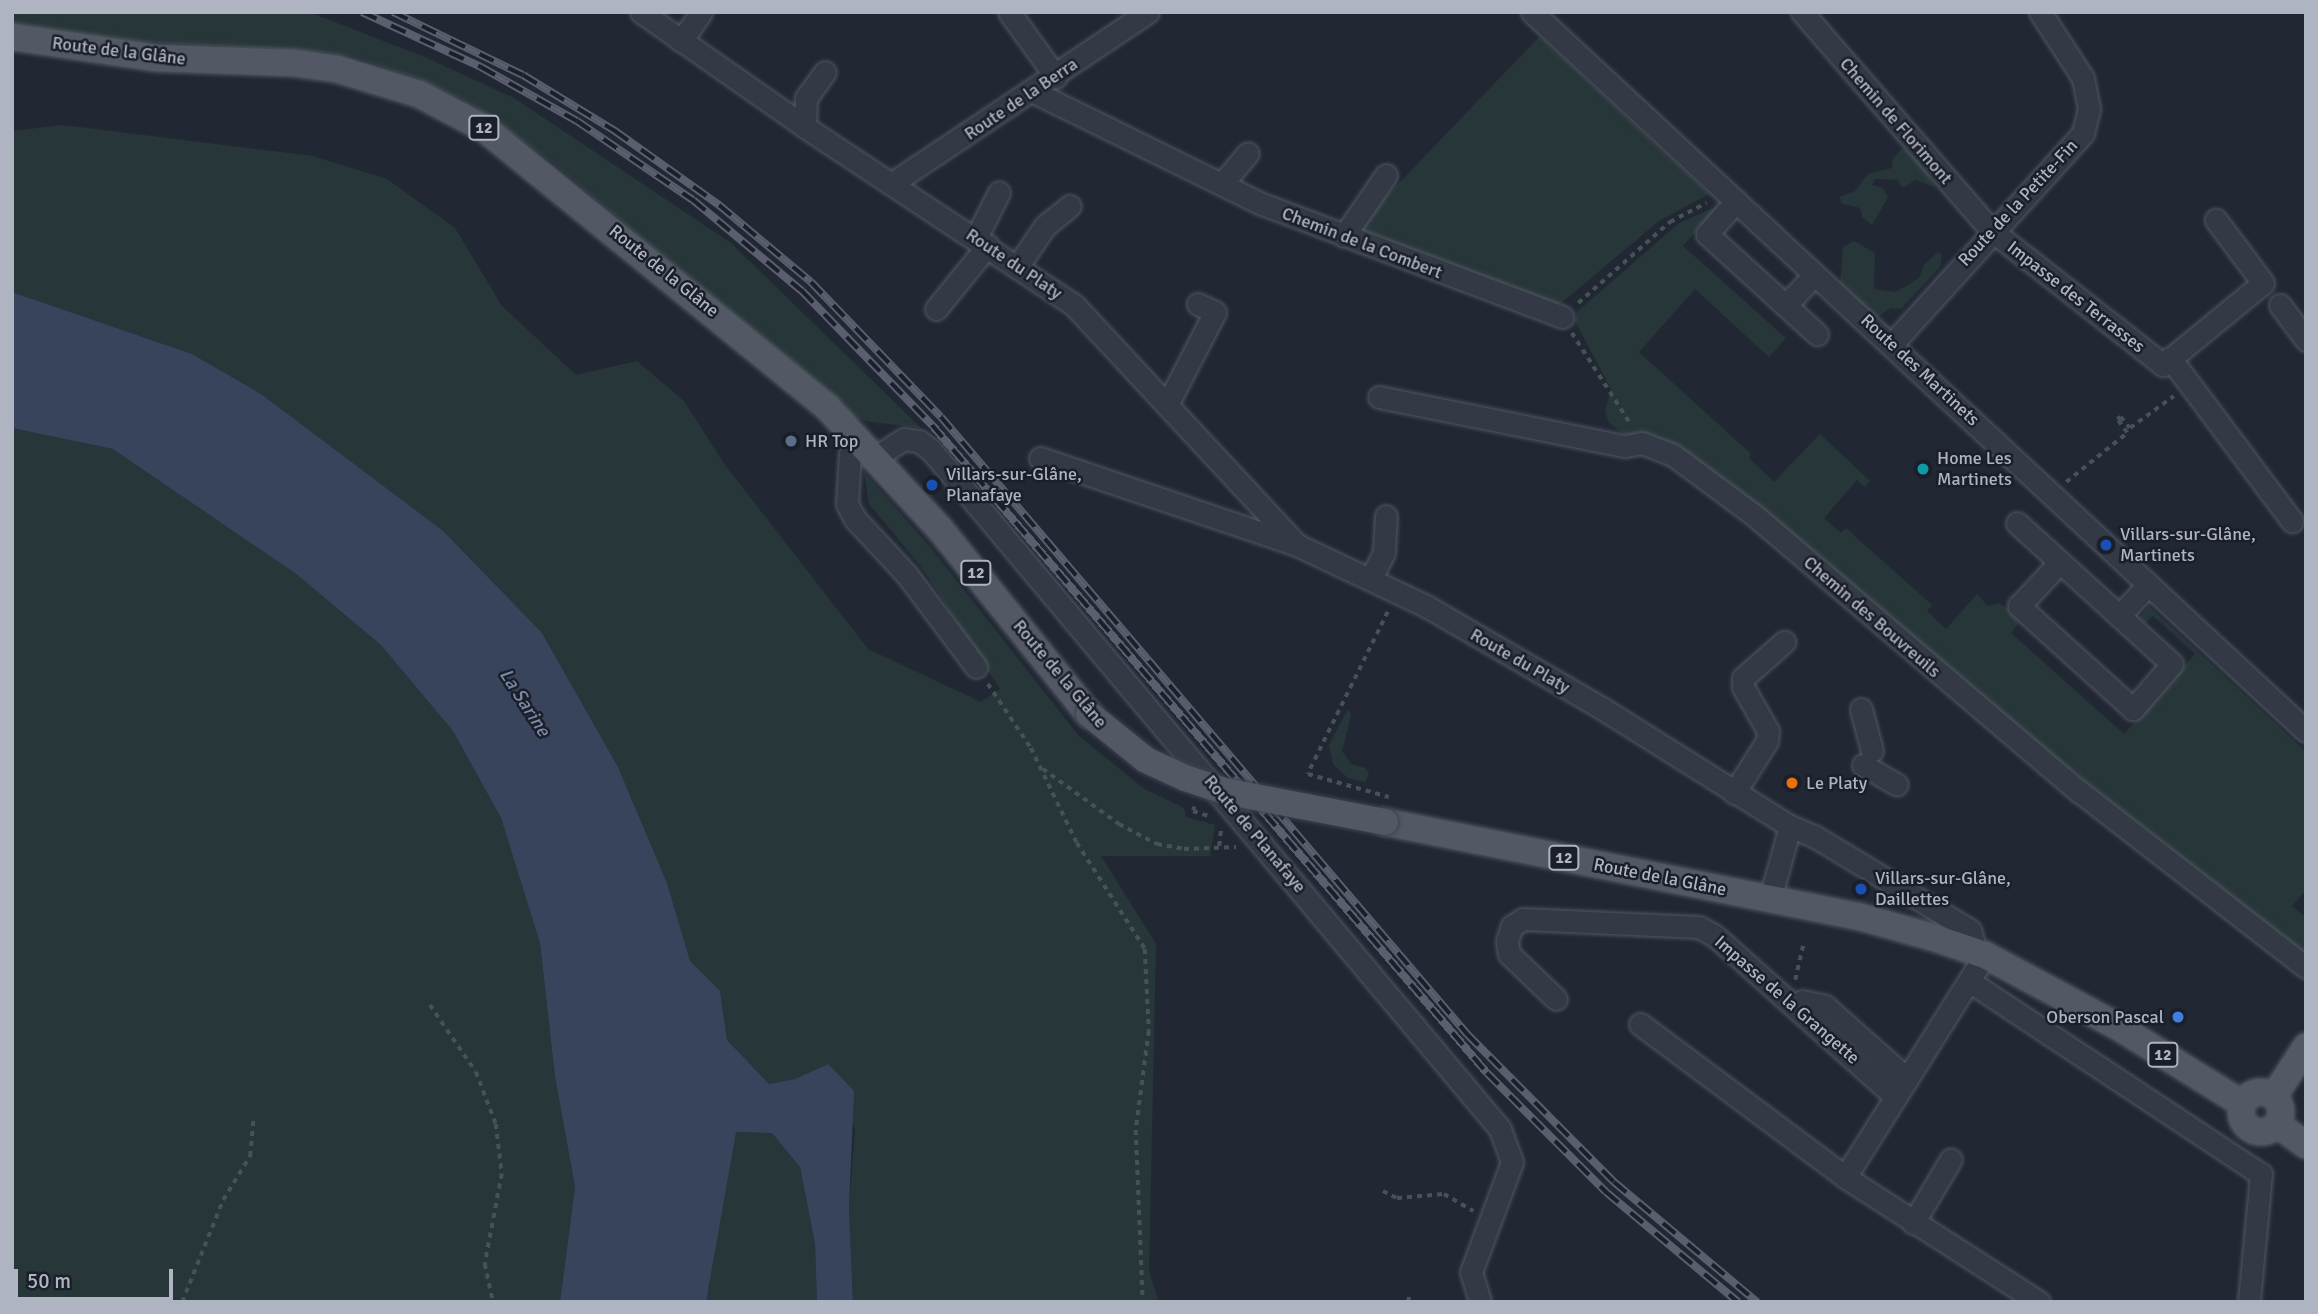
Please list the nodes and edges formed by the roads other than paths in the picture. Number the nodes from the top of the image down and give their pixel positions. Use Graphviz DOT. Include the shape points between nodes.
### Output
graph roads {
  1 [pos="641,12"];
  2 [pos="701,12"];
  3 [pos="1009,12"];
  4 [pos="1149,12"];
  5 [pos="1532,12"];
  6 [pos="1802,12"];
  7 [pos="2040,12"];
  8 [pos="12,37"];
  9 [pos="681,41"];
  10 [pos="825,72"];
  11 [pos="1056,76"];
  12 [pos="1034,92"];
  13 [pos="805,127"];
  14 [pos="1248,153"];
  15 [pos="1386,175"];
  16 [pos="891,184"];
  17 [pos="1222,184"];
  18 [pos="999,192"];
  19 [pos="1732,197"];
  20 [pos="1070,206"];
  21 [pos="2216,220"];
  22 [pos="1991,230"];
  23 [pos="1344,236"];
  24 [pos="982,241"];
  25 [pos="1019,264"];
  26 [pos="1815,274"];
  27 [pos="1198,304"];
  28 [pos="2280,305"];
  29 [pos="1786,306"];
  30 [pos="936,309"];
  31 [pos="1562,317"];
  32 [pos="1818,334"];
  33 [pos="2306,340"];
  34 [pos="1892,344"];
  35 [pos="2170,358"];
  36 [pos="1379,397"];
  37 [pos="1168,403"];
  38 [pos="863,455"];
  39 [pos="1040,458"];
  40 [pos="1386,516"];
  41 [pos="2292,521"];
  42 [pos="2017,523"];
  43 [pos="1297,545"];
  44 [pos="2060,562"];
  45 [pos="1371,578"];
  46 [pos="2148,584"];
  47 [pos="2120,615"];
  48 [pos="1784,642"];
  49 [pos="976,667"];
  50 [pos="1861,709"];
  51 [pos="2306,731"];
  52 [pos="1897,785"];
  53 [pos="1734,793"];
  54 [pos="1790,827"];
  55 [pos="1770,899"];
  56 [pos="1981,953"];
  57 [pos="2306,967"];
  58 [pos="1969,981"];
  59 [pos="1556,999"];
  60 [pos="1802,1001"];
  61 [pos="1640,1024"];
  62 [pos="2306,1047"];
  63 [pos="1902,1088"];
  64 [pos="2274,1096"];
  65 [pos="2242,1104"];
  66 [pos="2277,1124"];
  67 [pos="2306,1145"];
  68 [pos="1951,1159"];
  69 [pos="1845,1177"];
  70 [pos="1913,1223"];
  71 [pos="1480,1302"];
  72 [pos="2039,1302"];
  73 [pos="2249,1302"];
  1 -- 9 [label="street, Route du Platy"];
  2 -- 9 [label="street"];
  3 -- 11 [label="street"];
  4 -- 11 [label="street, Route de la Berra"];
  5 -- 19 [label="street, Route des Martinets"];
  6 -- 22 [label="street, Chemin de Florimont"];
  7 -- 22 [label="street, Route de la Petite-Fin" via="2083,78 2090,109 2083,132 2065,156"];
  8 -- 38 [label="main road, Route de la Glâne / 12" via="156,58 268,61 337,69 419,94 454,111 515,150 747,338 827,407"];
  9 -- 13 [label="street, Route du Platy"];
  10 -- 13 [label="street" via="806,98"];
  11 -- 12 [label="street, Route de la Berra"];
  12 -- 16 [label="street, Route de la Berra"];
  12 -- 17 [label="street, Chemin de la Combert"];
  13 -- 16 [label="street, Route du Platy"];
  14 -- 17 [label="street"];
  15 -- 23 [label="street"];
  16 -- 24 [label="street, Route du Platy"];
  17 -- 23 [label="street, Chemin de la Combert"];
  18 -- 24 [label="street"];
  19 -- 26 [label="street, Route des Martinets"];
  19 -- 29 [label="street" via="1707,234"];
  20 -- 25 [label="street" via="1045,226"];
  21 -- 35 [label="street" via="2263,283"];
  22 -- 34 [label="street, Route de la Petite-Fin"];
  22 -- 35 [label="street, Impasse des Terrasses" via="2163,365"];
  23 -- 31 [label="street, Chemin de la Combert"];
  24 -- 25 [label="street, Route du Platy"];
  24 -- 30 [label="street"];
  25 -- 37 [label="street, Route du Platy" via="1074,305"];
  26 -- 29 [label="street"];
  26 -- 34 [label="street, Route des Martinets"];
  27 -- 37 [label="street" via="1215,312"];
  28 -- 33 [label="street"];
  29 -- 32 [label="street"];
  34 -- 46 [label="street, Route des Martinets"];
  35 -- 41 [label="street"];
  36 -- 57 [label="street, Chemin des Bouvreuils" via="1625,446 1642,443 1674,455 1754,515 2080,792"];
  37 -- 43 [label="street, Route du Platy"];
  38 -- 49 [label="street" via="847,504"];
  38 -- 55 [label="main road, Route de la Glâne / 12, bridge" via="940,528 1089,714 1146,760 1224,790 1389,810"];
  38 -- 71 [label="street, Route de Planafaye" via="904,439 919,441 931,450 1500,1129 1511,1163 1471,1272"];
  39 -- 43 [label="street, Route du Platy"];
  40 -- 45 [label="street" via="1384,552"];
  42 -- 44 [label="street"];
  43 -- 45 [label="street, Route du Platy"];
  44 -- 47 [label="street"];
  44 -- 47 [label="street" via="2019,606 2133,709 2172,664"];
  45 -- 53 [label="street, Route du Platy" via="1600,707"];
  46 -- 47 [label="street"];
  46 -- 51 [label="street, Route des Martinets"];
  48 -- 53 [label="street" via="1743,678 1743,687 1768,731 1767,741"];
  50 -- 52 [label="street" via="1868,758"];
  53 -- 54 [label="street, Route du Platy"];
  54 -- 55 [label="street"];
  54 -- 56 [label="street, Route du Platy" via="1814,836 1969,930"];
  55 -- 56 [label="main road, Route de la Glâne / 12" via="1857,916"];
  56 -- 58 [label="street"];
  56 -- 65 [label="main road, Route de la Glâne / 12" via="2117,1026"];
  58 -- 63 [label="street"];
  58 -- 73 [label="street" via="2261,1174"];
  59 -- 63 [label="street, Impasse de la Grangette" via="1509,954 1512,926 1524,919 1699,927"];
  60 -- 63 [label="street" via="1825,1006"];
  61 -- 69 [label="street"];
  62 -- 64 [label="main road"];
  63 -- 69 [label="street"];
  64 -- 65 [label="main road" via="2256,1092"];
  64 -- 66 [label="main road" via="2281,1109"];
  65 -- 66 [label="main road, Route de la Glâne / 12" via="2242,1117 2249,1127 2267,1131"];
  66 -- 67 [label="main road"];
  68 -- 70 [label="street"];
  69 -- 70 [label="street"];
  70 -- 72 [label="street"];
}
